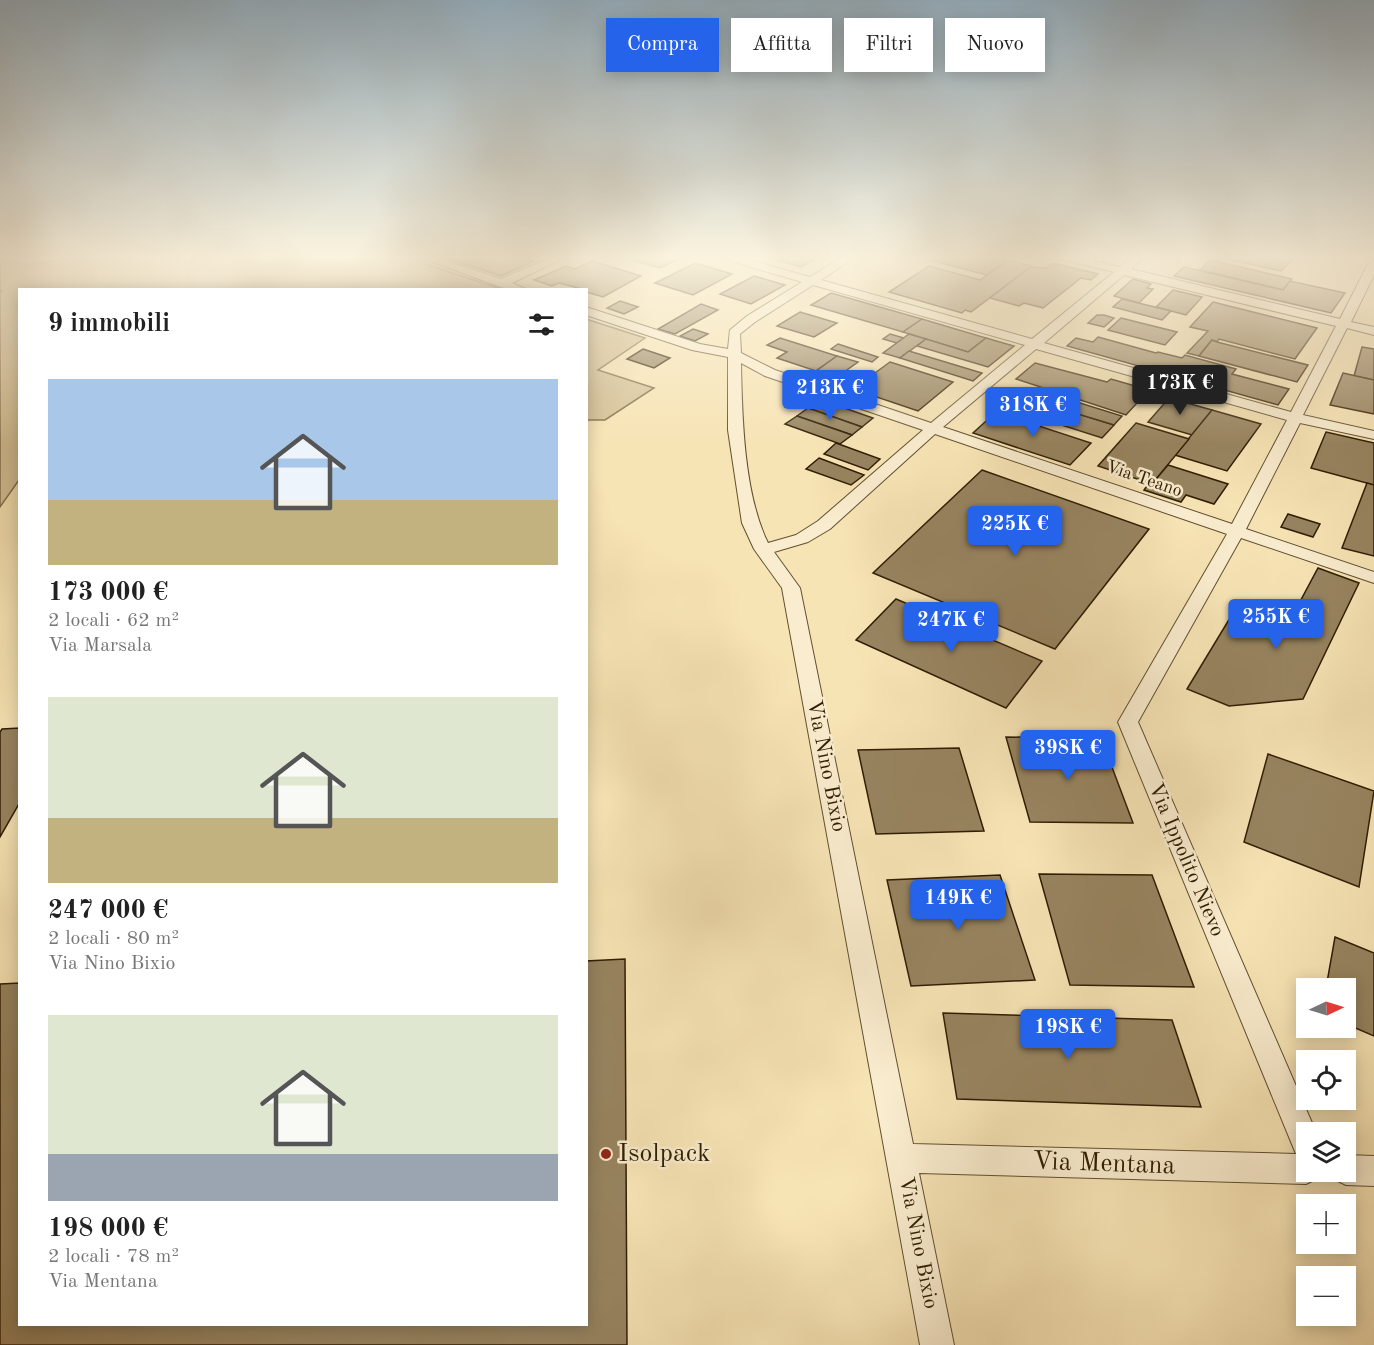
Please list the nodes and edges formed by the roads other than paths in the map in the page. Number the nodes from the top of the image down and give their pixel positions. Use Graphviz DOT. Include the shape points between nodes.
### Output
graph roads {
  1 [pos="610,319"];
  2 [pos="753,319"];
  3 [pos="945,319"];
  4 [pos="1064,319"];
  5 [pos="1318,319"];
  6 [pos="1346,319"];
  7 [pos="1343,325"];
  8 [pos="1374,330"];
  9 [pos="1033,345"];
  10 [pos="734,354"];
  11 [pos="1295,418"];
  12 [pos="932,429"];
  13 [pos="1374,435"];
  14 [pos="1237,531"];
  15 [pos="763,549"];
  16 [pos="1374,578"];
  17 [pos="1297,1122"];
  18 [pos="902,1158"];
  19 [pos="1296,1169"];
  20 [pos="1356,1170"];
  21 [pos="1374,1171"];
  22 [pos="937,1345"];
  1 -- 10 [label="street, Via Teano" via="697,347"];
  2 -- 10 [label="street, Via Nino Bixio" via="734,333"];
  3 -- 9 [label="street"];
  4 -- 9 [label="street"];
  5 -- 7 [label="street"];
  6 -- 7 [label="street, Via Ippolito Nievo"];
  7 -- 8 [label="street"];
  7 -- 11 [label="street, Via Ippolito Nievo"];
  9 -- 11 [label="street"];
  9 -- 12 [label="street"];
  10 -- 12 [label="street, Via Teano" via="770,373"];
  10 -- 15 [label="street, Via Nino Bixio" via="735,430 750,523"];
  11 -- 13 [label="street"];
  11 -- 14 [label="street, Via Ippolito Nievo"];
  12 -- 14 [label="street, Via Teano"];
  12 -- 15 [label="street" via="806,538"];
  14 -- 16 [label="street, Via Teano"];
  14 -- 17 [label="street, Via Ippolito Nievo" via="1128,722"];
  15 -- 18 [label="street, Via Nino Bixio" via="791,588"];
  18 -- 19 [label="street, Via Mentana"];
  18 -- 22 [label="street, Via Nino Bixio"];
  20 -- 21 [label="street"];
}
